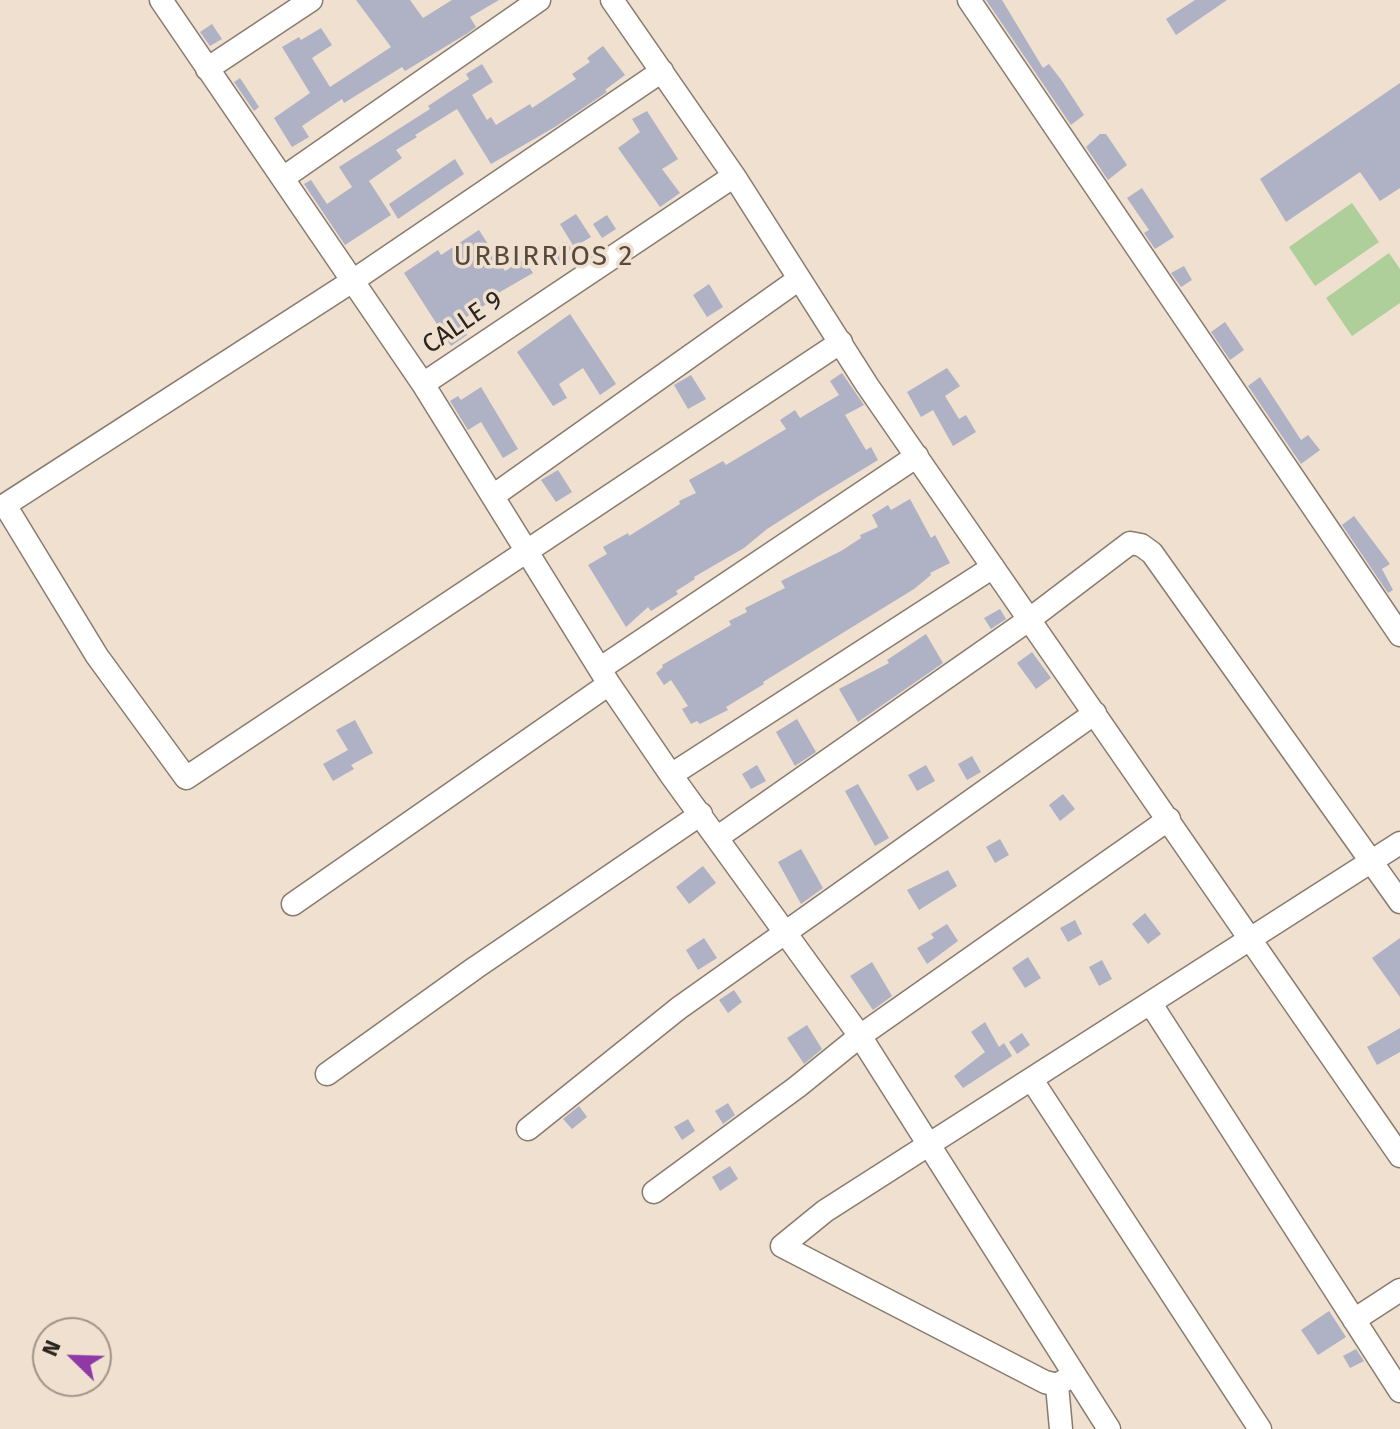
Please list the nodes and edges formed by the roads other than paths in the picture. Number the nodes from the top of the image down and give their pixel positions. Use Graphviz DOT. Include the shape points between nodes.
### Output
graph roads {
  1 [pos="161,0"];
  2 [pos="311,0"];
  3 [pos="539,0"];
  4 [pos="612,0"];
  5 [pos="969,0"];
  6 [pos="207,69"];
  7 [pos="662,71"];
  8 [pos="734,176"];
  9 [pos="283,178"];
  10 [pos="799,279"];
  11 [pos="354,280"];
  12 [pos="841,342"];
  13 [pos="423,384"];
  14 [pos="917,456"];
  15 [pos="493,496"];
  16 [pos="528,551"];
  17 [pos="993,567"];
  18 [pos="1030,619"];
  19 [pos="1400,635"];
  20 [pos="605,676"];
  21 [pos="1095,713"];
  22 [pos="671,775"];
  23 [pos="701,814"];
  24 [pos="1169,819"];
  25 [pos="718,837"];
  26 [pos="1400,843"];
  27 [pos="1373,861"];
  28 [pos="1400,902"];
  29 [pos="293,904"];
  30 [pos="784,932"];
  31 [pos="1252,939"];
  32 [pos="1151,1004"];
  33 [pos="860,1036"];
  34 [pos="327,1074"];
  35 [pos="1032,1080"];
  36 [pos="528,1129"];
  37 [pos="930,1145"];
  38 [pos="1400,1156"];
  39 [pos="654,1192"];
  40 [pos="1400,1290"];
  41 [pos="1354,1320"];
  42 [pos="1065,1380"];
  43 [pos="1400,1391"];
  44 [pos="1061,1429"];
  45 [pos="1109,1429"];
  46 [pos="1260,1429"];
  1 -- 6 [label="street"];
  2 -- 6 [label="street"];
  3 -- 9 [label="street"];
  4 -- 7 [label="street"];
  5 -- 19 [label="street"];
  6 -- 9 [label="street"];
  7 -- 8 [label="street"];
  7 -- 11 [label="street"];
  8 -- 10 [label="street"];
  8 -- 13 [label="street, CALLE 9"];
  9 -- 11 [label="street"];
  10 -- 12 [label="street"];
  10 -- 15 [label="street"];
  11 -- 13 [label="street"];
  11 -- 16 [label="street" via="5,505 97,656 186,778"];
  12 -- 14 [label="street"];
  12 -- 16 [label="street"];
  13 -- 15 [label="street"];
  14 -- 17 [label="street"];
  14 -- 20 [label="street"];
  15 -- 16 [label="street"];
  16 -- 20 [label="street"];
  17 -- 18 [label="street"];
  17 -- 22 [label="street"];
  18 -- 21 [label="street"];
  18 -- 25 [label="street"];
  18 -- 27 [label="street" via="1130,543 1147,548"];
  20 -- 22 [label="street"];
  20 -- 29 [label="street"];
  21 -- 24 [label="street"];
  21 -- 30 [label="street"];
  22 -- 23 [label="street"];
  23 -- 25 [label="street"];
  23 -- 34 [label="street"];
  24 -- 31 [label="street"];
  24 -- 33 [label="street"];
  25 -- 30 [label="street"];
  26 -- 27 [label="street"];
  27 -- 28 [label="street"];
  27 -- 31 [label="street"];
  30 -- 33 [label="street"];
  30 -- 36 [label="street"];
  31 -- 32 [label="street"];
  31 -- 38 [label="street"];
  32 -- 35 [label="street"];
  32 -- 41 [label="street"];
  33 -- 37 [label="street"];
  33 -- 39 [label="street"];
  35 -- 37 [label="street"];
  35 -- 46 [label="street"];
  37 -- 42 [label="street"];
  37 -- 42 [label="street" via="825,1211 782,1246 1033,1375"];
  40 -- 41 [label="street"];
  41 -- 43 [label="street"];
  42 -- 44 [label="street"];
  42 -- 45 [label="street"];
}
